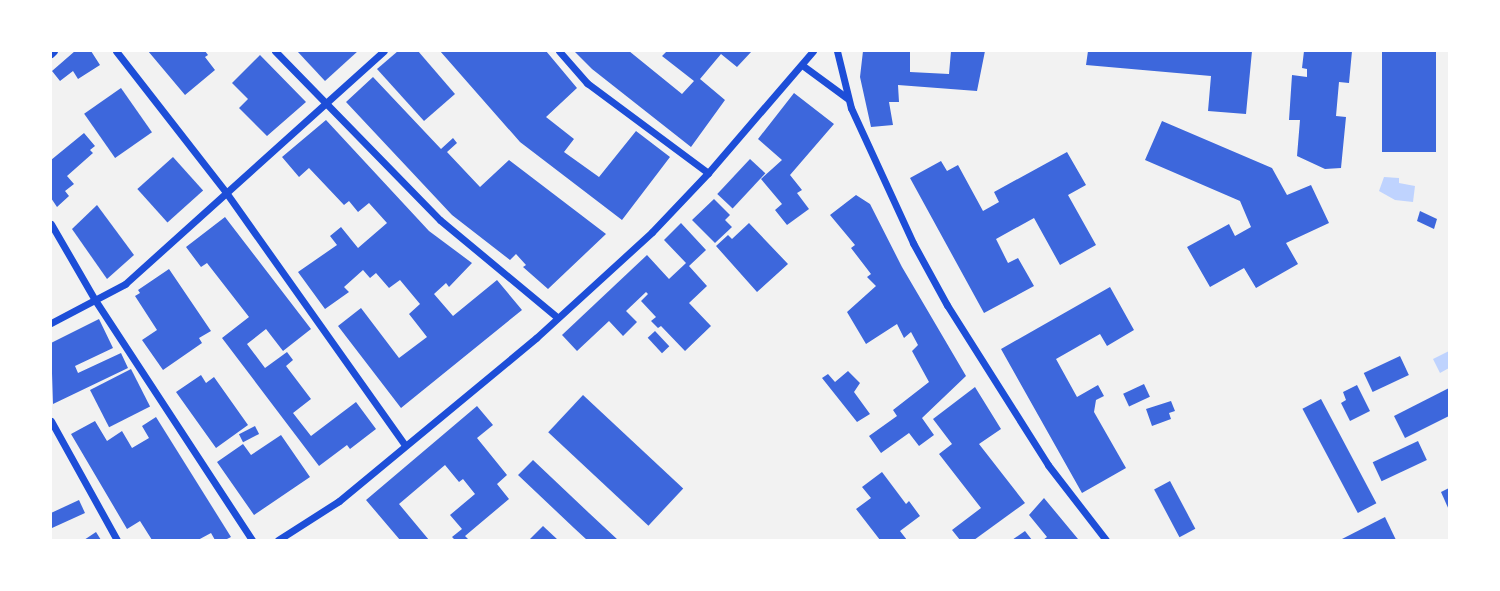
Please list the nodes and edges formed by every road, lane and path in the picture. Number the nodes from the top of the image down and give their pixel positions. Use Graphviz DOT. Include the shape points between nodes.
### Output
graph roads {
  1 [pos="116,51"];
  2 [pos="275,51"];
  3 [pos="384,51"];
  4 [pos="559,51"];
  5 [pos="813,51"];
  6 [pos="837,51"];
  7 [pos="802,65"];
  8 [pos="848,98"];
  9 [pos="328,102"];
  10 [pos="708,173"];
  11 [pos="225,191"];
  12 [pos="51,224"];
  13 [pos="95,300"];
  14 [pos="558,318"];
  15 [pos="51,323"];
  16 [pos="51,421"];
  17 [pos="405,445"];
  18 [pos="117,540"];
  19 [pos="252,540"];
  20 [pos="278,540"];
  21 [pos="1106,540"];
  1 -- 11 [label="street"];
  2 -- 9 [label="street"];
  3 -- 9 [label="street"];
  4 -- 10 [label="street" via="587,83"];
  5 -- 7 [label="street"];
  6 -- 8 [label="street"];
  7 -- 8 [label="street"];
  7 -- 10 [label="street"];
  8 -- 21 [label="street" via="913,243 947,305 1048,465"];
  9 -- 11 [label="street"];
  9 -- 14 [label="street" via="440,220"];
  10 -- 14 [label="street"];
  11 -- 13 [label="street" via="125,284"];
  11 -- 17 [label="street"];
  12 -- 13 [label="street"];
  13 -- 15 [label="street"];
  13 -- 19 [label="street"];
  14 -- 17 [label="street"];
  16 -- 18 [label="street"];
  17 -- 20 [label="street" via="339,501"];
}
